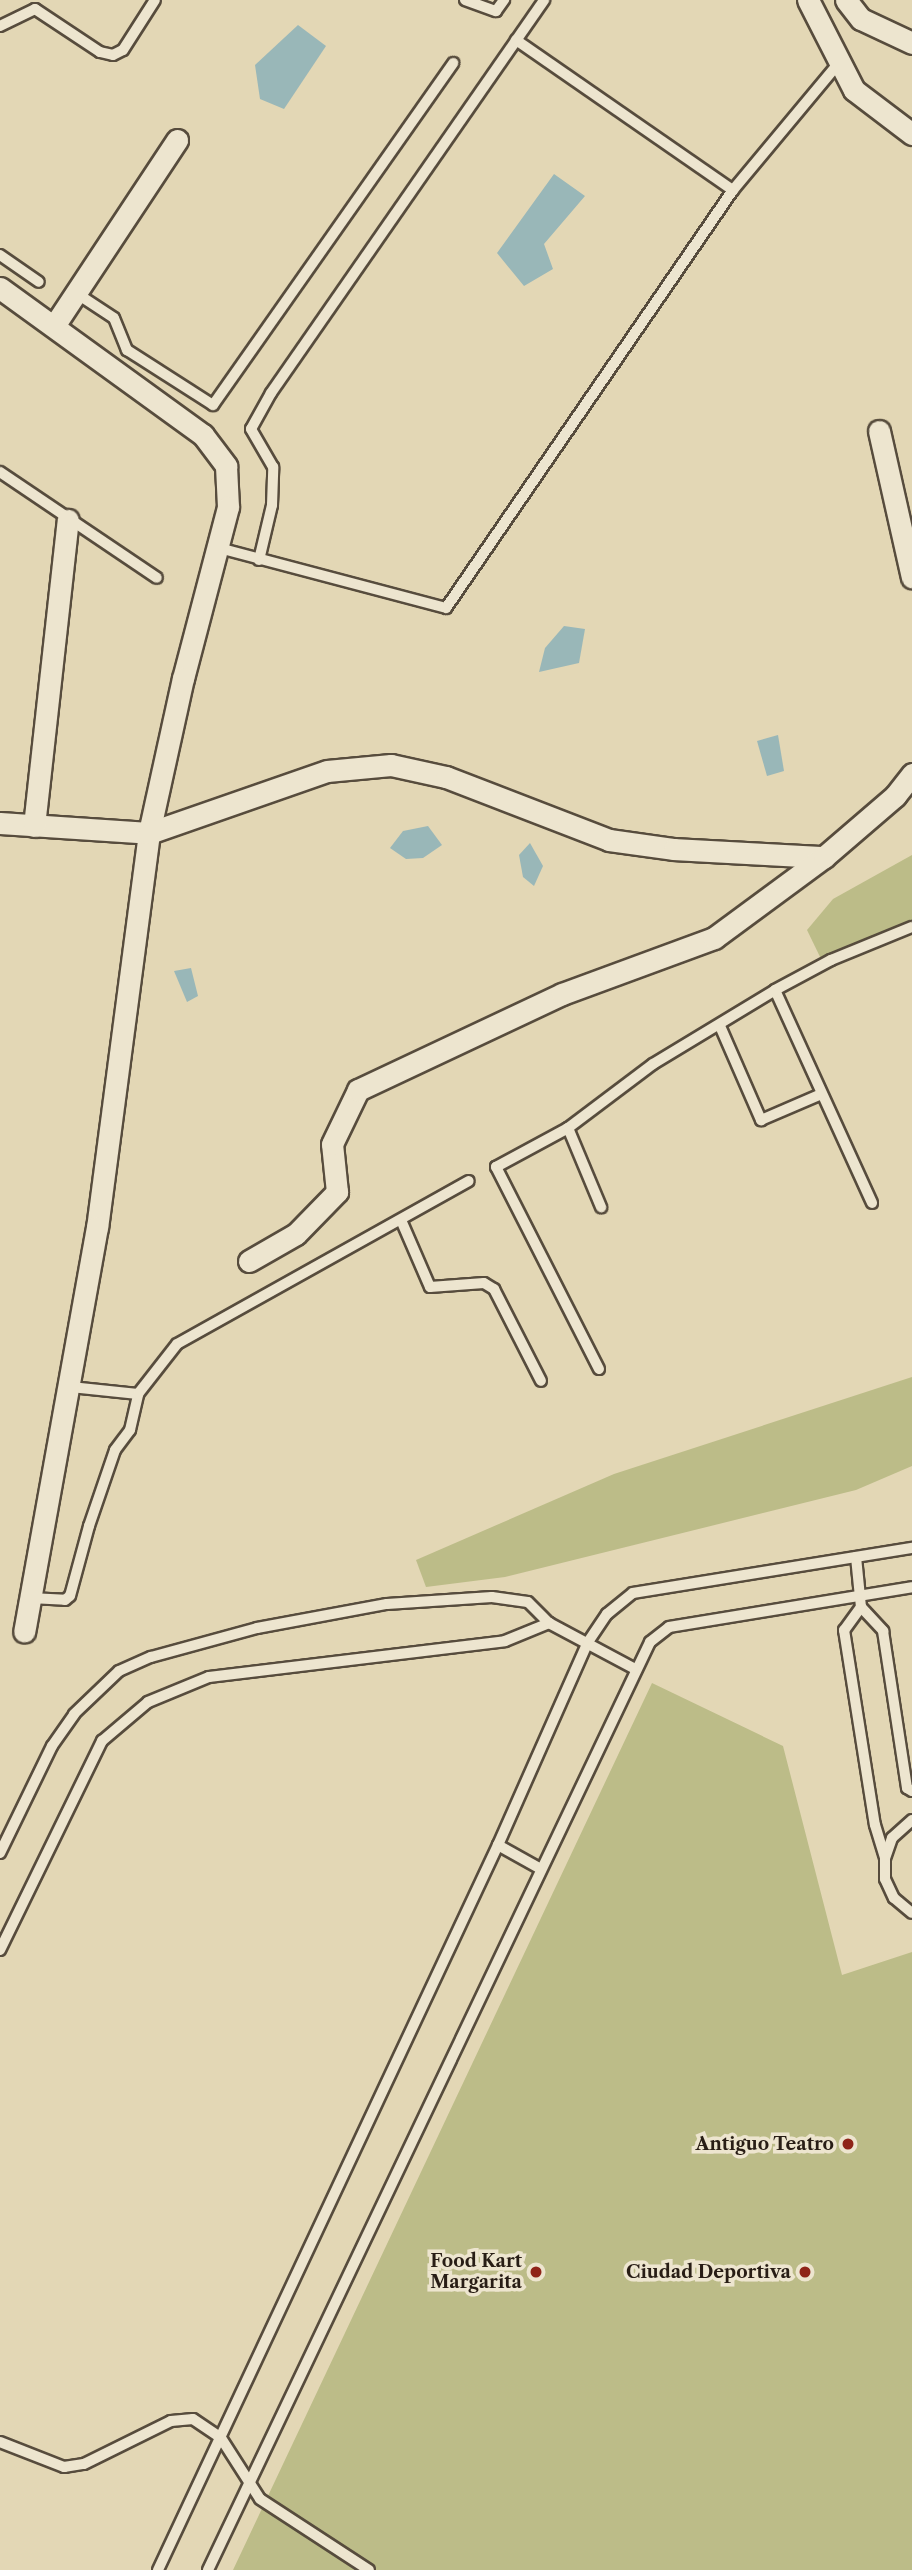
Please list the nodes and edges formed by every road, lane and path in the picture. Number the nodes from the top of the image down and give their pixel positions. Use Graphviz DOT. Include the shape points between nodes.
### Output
graph roads {
  1 [pos="155,0"];
  2 [pos="465,0"];
  3 [pos="504,0"];
  4 [pos="544,0"];
  5 [pos="808,0"];
  6 [pos="846,0"];
  7 [pos="0,26"];
  8 [pos="516,40"];
  9 [pos="912,43"];
  10 [pos="453,63"];
  11 [pos="837,65"];
  12 [pos="912,134"];
  13 [pos="177,140"];
  14 [pos="733,190"];
  15 [pos="0,255"];
  16 [pos="39,282"];
  17 [pos="0,288"];
  18 [pos="76,293"];
  19 [pos="54,326"];
  20 [pos="879,431"];
  21 [pos="0,472"];
  22 [pos="68,520"];
  23 [pos="219,548"];
  24 [pos="259,559"];
  25 [pos="912,577"];
  26 [pos="156,578"];
  27 [pos="912,774"];
  28 [pos="0,823"];
  29 [pos="34,826"];
  30 [pos="149,833"];
  31 [pos="824,856"];
  32 [pos="912,927"];
  33 [pos="775,990"];
  34 [pos="720,1026"];
  35 [pos="819,1095"];
  36 [pos="568,1128"];
  37 [pos="469,1181"];
  38 [pos="872,1203"];
  39 [pos="601,1207"];
  40 [pos="401,1220"];
  41 [pos="249,1261"];
  42 [pos="599,1369"];
  43 [pos="541,1381"];
  44 [pos="71,1387"];
  45 [pos="138,1394"];
  46 [pos="912,1548"];
  47 [pos="856,1557"];
  48 [pos="912,1587"];
  49 [pos="860,1595"];
  50 [pos="30,1598"];
  51 [pos="861,1607"];
  52 [pos="549,1623"];
  53 [pos="24,1630"];
  54 [pos="588,1642"];
  55 [pos="635,1669"];
  56 [pos="912,1791"];
  57 [pos="912,1820"];
  58 [pos="498,1845"];
  59 [pos="0,1853"];
  60 [pos="885,1858"];
  61 [pos="539,1868"];
  62 [pos="912,1913"];
  63 [pos="0,1950"];
  64 [pos="221,2438"];
  65 [pos="0,2442"];
  66 [pos="248,2485"];
  67 [pos="158,2570"];
  68 [pos="208,2570"];
  69 [pos="369,2570"];
  1 -- 7 [label="lane" via="123,50 113,55 100,52 35,9"];
  2 -- 3 [label="lane" via="496,11"];
  4 -- 8 [label="lane"];
  5 -- 11 [label="street"];
  6 -- 9 [label="street" via="861,19"];
  8 -- 14 [label="lane"];
  8 -- 24 [label="lane" via="271,393 251,429 273,467 272,505"];
  10 -- 18 [label="lane" via="213,405 127,351 114,317"];
  11 -- 12 [label="street" via="854,90"];
  11 -- 14 [label="lane"];
  13 -- 18 [label="street"];
  14 -- 24 [label="lane" via="446,608"];
  15 -- 16 [label="lane"];
  17 -- 19 [label="street"];
  18 -- 19 [label="street"];
  19 -- 23 [label="street" via="203,435 226,466 228,507"];
  20 -- 25 [label="street"];
  21 -- 22 [label="lane"];
  22 -- 26 [label="lane"];
  22 -- 29 [label="street"];
  23 -- 24 [label="lane"];
  23 -- 30 [label="street" via="183,678"];
  27 -- 31 [label="street" via="895,796"];
  28 -- 29 [label="street"];
  29 -- 30 [label="street"];
  30 -- 31 [label="street" via="327,771 391,765 446,776 610,840 674,849"];
  30 -- 44 [label="street"];
  31 -- 41 [label="street" via="714,938 562,994 358,1090 332,1144 338,1192 296,1234"];
  32 -- 33 [label="lane" via="831,960"];
  33 -- 34 [label="lane"];
  33 -- 35 [label="lane"];
  34 -- 35 [label="lane" via="761,1120"];
  34 -- 36 [label="lane" via="653,1064"];
  35 -- 38 [label="lane"];
  36 -- 39 [label="lane"];
  36 -- 42 [label="lane" via="496,1167"];
  37 -- 40 [label="lane"];
  40 -- 43 [label="lane" via="430,1287 484,1283 494,1289"];
  40 -- 45 [label="lane" via="177,1344"];
  44 -- 45 [label="lane"];
  44 -- 50 [label="street"];
  45 -- 50 [label="lane" via="130,1430 115,1450 89,1526 71,1596 65,1600"];
  46 -- 47 [label="lane"];
  47 -- 49 [label="lane"];
  47 -- 54 [label="lane" via="633,1594 607,1614"];
  48 -- 49 [label="lane"];
  49 -- 51 [label="lane"];
  49 -- 55 [label="lane" via="669,1627 650,1642"];
  50 -- 53 [label="street"];
  51 -- 56 [label="lane" via="883,1631 907,1788"];
  51 -- 60 [label="lane" via="844,1630 874,1825"];
  52 -- 54 [label="lane"];
  52 -- 59 [label="lane" via="528,1602 492,1597 387,1604 257,1629 151,1657 119,1671 74,1714 52,1746"];
  52 -- 63 [label="lane" via="505,1641 209,1677 148,1702 102,1741"];
  54 -- 55 [label="lane"];
  54 -- 58 [label="lane"];
  55 -- 61 [label="lane"];
  57 -- 60 [label="lane" via="892,1838"];
  58 -- 61 [label="lane"];
  58 -- 64 [label="lane"];
  60 -- 62 [label="lane" via="885,1879 894,1898"];
  61 -- 66 [label="lane"];
  64 -- 65 [label="lane" via="193,2419 171,2421 85,2464 64,2467"];
  64 -- 66 [label="lane"];
  64 -- 67 [label="lane"];
  66 -- 68 [label="lane"];
  66 -- 69 [label="lane" via="260,2500"];
}
